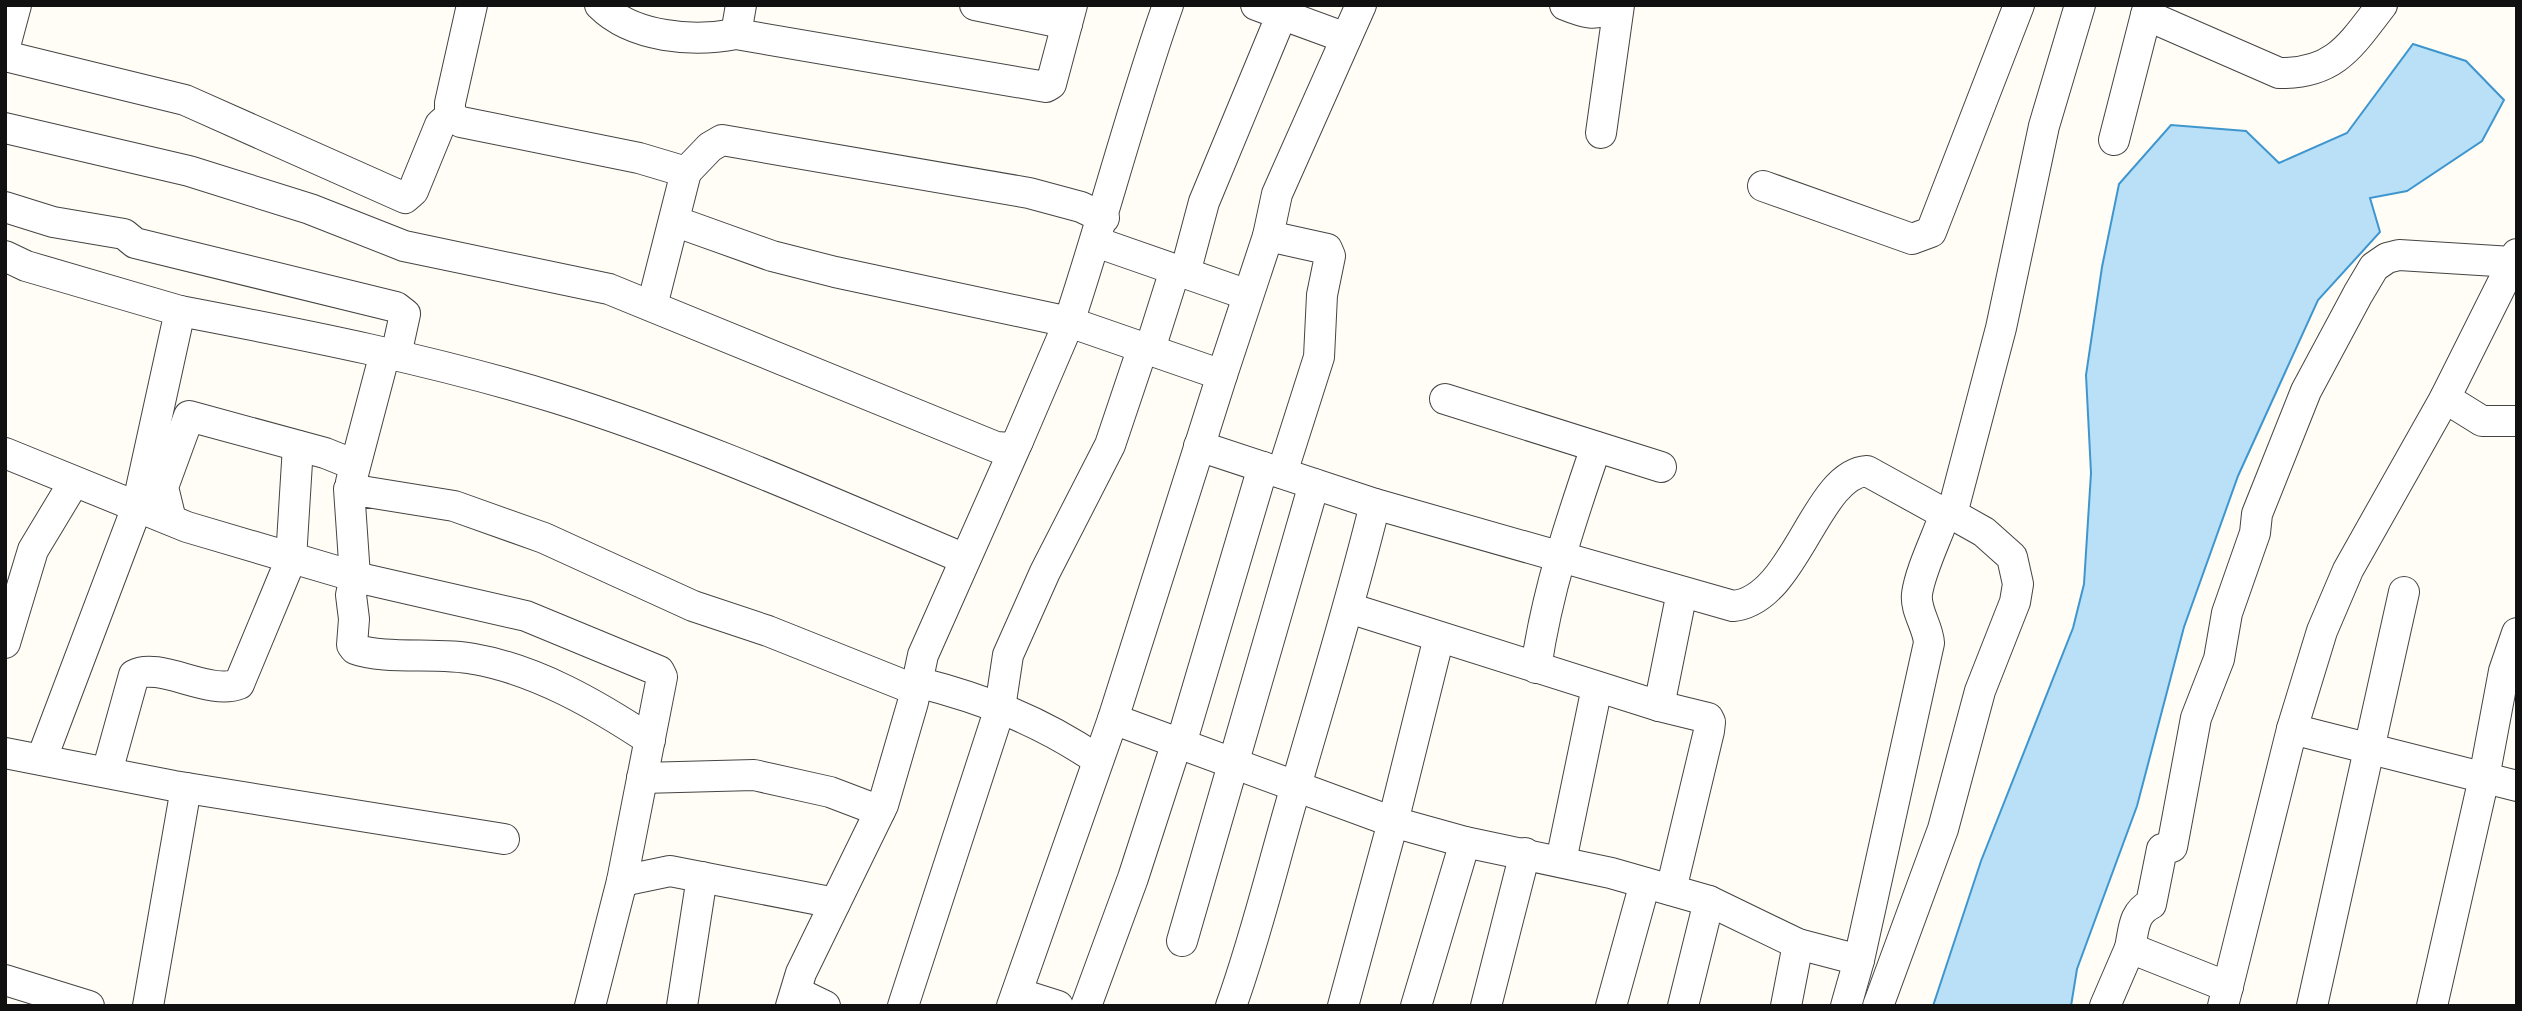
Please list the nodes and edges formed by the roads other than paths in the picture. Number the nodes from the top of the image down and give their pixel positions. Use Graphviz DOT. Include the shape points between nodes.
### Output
graph roads {
  1 [pos="16,5"];
  2 [pos="472,5"];
  3 [pos="600,5"];
  4 [pos="975,5"];
  5 [pos="1168,5"];
  6 [pos="1360,5"];
  7 [pos="1565,5"];
  8 [pos="1614,5"];
  9 [pos="1619,5"];
  10 [pos="2019,5"];
  11 [pos="2080,5"];
  12 [pos="2382,5"];
  13 [pos="1269,10"];
  14 [pos="2147,10"];
  15 [pos="1069,15"];
  16 [pos="738,19"];
  17 [pos="1346,38"];
  18 [pos="5,46"];
  19 [pos="5,56"];
  20 [pos="450,116"];
  21 [pos="5,128"];
  22 [pos="1601,133"];
  23 [pos="2114,140"];
  24 [pos="686,172"];
  25 [pos="1763,186"];
  26 [pos="5,207"];
  27 [pos="674,221"];
  28 [pos="1100,230"];
  29 [pos="1268,236"];
  30 [pos="5,256"];
  31 [pos="2514,258"];
  32 [pos="1180,272"];
  33 [pos="1248,295"];
  34 [pos="652,306"];
  35 [pos="180,311"];
  36 [pos="1069,322"];
  37 [pos="1147,348"];
  38 [pos="391,354"];
  39 [pos="1222,374"];
  40 [pos="2445,398"];
  41 [pos="1445,399"];
  42 [pos="2517,421"];
  43 [pos="1018,441"];
  44 [pos="299,446"];
  45 [pos="1199,446"];
  46 [pos="1596,447"];
  47 [pos="5,453"];
  48 [pos="1661,467"];
  49 [pos="1273,470"];
  50 [pos="352,477"];
  51 [pos="74,482"];
  52 [pos="1314,484"];
  53 [pos="1375,504"];
  54 [pos="137,507"];
  55 [pos="1948,514"];
  56 [pos="170,520"];
  57 [pos="1559,558"];
  58 [pos="291,559"];
  59 [pos="965,559"];
  60 [pos="355,576"];
  61 [pos="1682,592"];
  62 [pos="2404,592"];
  63 [pos="1349,608"];
  64 [pos="2517,633"];
  65 [pos="1439,637"];
  66 [pos="5,643"];
  67 [pos="1536,668"];
  68 [pos="917,686"];
  69 [pos="1597,687"];
  70 [pos="1658,706"];
  71 [pos="1000,708"];
  72 [pos="1113,719"];
  73 [pos="2292,729"];
  74 [pos="650,740"];
  75 [pos="1179,743"];
  76 [pos="2370,749"];
  77 [pos="5,753"];
  78 [pos="42,758"];
  79 [pos="1098,760"];
  80 [pos="1233,764"];
  81 [pos="107,772"];
  82 [pos="2484,778"];
  83 [pos="642,779"];
  84 [pos="2517,786"];
  85 [pos="1295,787"];
  86 [pos="186,788"];
  87 [pos="880,811"];
  88 [pos="1394,822"];
  89 [pos="504,839"];
  90 [pos="1465,842"];
  91 [pos="1525,853"];
  92 [pos="1561,861"];
  93 [pos="702,877"];
  94 [pos="622,881"];
  95 [pos="1658,886"];
  96 [pos="1709,901"];
  97 [pos="835,903"];
  98 [pos="1182,940"];
  99 [pos="1798,944"];
  100 [pos="2130,948"];
  101 [pos="1859,960"];
  102 [pos="5,980"];
  103 [pos="2225,996"];
  104 [pos="793,999"];
  105 [pos="1015,999"];
  106 [pos="89,1006"];
  107 [pos="148,1006"];
  108 [pos="590,1006"];
  109 [pos="682,1006"];
  110 [pos="825,1006"];
  111 [pos="903,1006"];
  112 [pos="1058,1006"];
  113 [pos="1086,1006"];
  114 [pos="1231,1006"];
  115 [pos="1343,1006"];
  116 [pos="1416,1006"];
  117 [pos="1486,1006"];
  118 [pos="1611,1006"];
  119 [pos="1682,1006"];
  120 [pos="1786,1006"];
  121 [pos="1846,1006"];
  122 [pos="1878,1006"];
  123 [pos="2105,1006"];
  124 [pos="2312,1006"];
  125 [pos="2432,1006"];
  1 -- 18 [label="street"];
  2 -- 20 [label="street"];
  3 -- 16 [label="street" via="651,31 682,38 705,40"];
  4 -- 15 [label="street"];
  5 -- 28 [label="street" via="1140,84"];
  6 -- 17 [label="street"];
  7 -- 8 [label="street" via="1592,13"];
  9 -- 22 [label="street"];
  10 -- 25 [label="street" via="1931,232 1912,239"];
  11 -- 55 [label="street" via="2044,126 2001,328"];
  12 -- 14 [label="street" via="2348,50 2332,63 2292,74 2278,74"];
  13 -- 17 [label="street"];
  13 -- 32 [label="street"];
  14 -- 23 [label="street"];
  15 -- 16 [label="street" via="1051,84 1046,87"];
  17 -- 29 [label="street" via="1277,194"];
  19 -- 20 [label="street" via="185,100 405,198 413,191 440,125"];
  20 -- 24 [label="street"];
  21 -- 34 [label="street" via="189,171 310,209 404,246 609,289"];
  24 -- 27 [label="street"];
  24 -- 28 [label="street" via="722,140 1029,193 1081,207"];
  26 -- 38 [label="street" via="396,307 405,314"];
  27 -- 34 [label="street"];
  27 -- 36 [label="street" via="772,256"];
  28 -- 32 [label="street"];
  28 -- 36 [label="street"];
  29 -- 33 [label="street"];
  29 -- 49 [label="street" via="1327,249 1330,256 1322,295 1319,356"];
  30 -- 35 [label="street"];
  31 -- 40 [label="street"];
  31 -- 100 [label="street" via="2399,255 2374,268 2358,294 2306,391 2258,514 2227,613 2219,659 2196,718 2172,847 2162,849 2151,904 2137,914"];
  32 -- 33 [label="street"];
  32 -- 37 [label="street"];
  33 -- 39 [label="street"];
  34 -- 43 [label="street" via="996,447 1011,448"];
  35 -- 38 [label="street"];
  35 -- 54 [label="street"];
  36 -- 37 [label="street"];
  36 -- 43 [label="street"];
  37 -- 39 [label="street"];
  37 -- 71 [label="street" via="1110,444 1017,631 1008,655"];
  38 -- 50 [label="street"];
  38 -- 59 [label="street" via="556,398 685,442"];
  39 -- 45 [label="street"];
  40 -- 42 [label="street" via="2482,421"];
  40 -- 73 [label="street" via="2348,570 2322,631"];
  41 -- 46 [label="street"];
  43 -- 59 [label="street"];
  44 -- 50 [label="street"];
  44 -- 56 [label="street" via="189,416 163,487"];
  44 -- 58 [label="street"];
  45 -- 49 [label="street"];
  45 -- 72 [label="street"];
  46 -- 48 [label="street"];
  46 -- 57 [label="street"];
  47 -- 51 [label="street"];
  49 -- 52 [label="street"];
  49 -- 75 [label="street"];
  50 -- 60 [label="street"];
  50 -- 68 [label="street" via="544,538 693,606"];
  51 -- 54 [label="street"];
  51 -- 66 [label="street" via="33,550"];
  52 -- 53 [label="street"];
  52 -- 80 [label="street"];
  53 -- 57 [label="street"];
  53 -- 63 [label="street"];
  54 -- 56 [label="street"];
  54 -- 78 [label="street"];
  55 -- 61 [label="street" via="1867,471 1855,472 1839,482 1800,548 1747,605 1733,606"];
  55 -- 101 [label="street" via="1917,594 1929,643"];
  55 -- 122 [label="street" via="1984,532 2012,557 2018,584 1980,691 1944,829"];
  56 -- 58 [label="street"];
  57 -- 61 [label="street"];
  57 -- 67 [label="street"];
  58 -- 60 [label="street"];
  58 -- 81 [label="street" via="239,684 219,686 157,674 134,675"];
  59 -- 68 [label="street" via="923,655"];
  60 -- 74 [label="street" via="351,595 355,649 474,659 512,668 600,708"];
  60 -- 74 [label="street" via="526,616 659,671 662,677"];
  61 -- 70 [label="street"];
  62 -- 76 [label="street"];
  63 -- 65 [label="street"];
  63 -- 85 [label="street"];
  64 -- 82 [label="street" via="2504,671"];
  65 -- 67 [label="street"];
  65 -- 88 [label="street"];
  67 -- 69 [label="street"];
  68 -- 71 [label="street" via="979,698"];
  68 -- 87 [label="street"];
  69 -- 70 [label="street"];
  69 -- 92 [label="street"];
  70 -- 95 [label="street" via="1710,722"];
  71 -- 79 [label="street" via="1068,740"];
  71 -- 111 [label="street"];
  72 -- 75 [label="street"];
  72 -- 79 [label="street"];
  73 -- 76 [label="street"];
  73 -- 103 [label="street"];
  74 -- 83 [label="street"];
  75 -- 80 [label="street"];
  75 -- 113 [label="street"];
  76 -- 82 [label="street"];
  76 -- 124 [label="street"];
  77 -- 78 [label="street"];
  78 -- 81 [label="street"];
  79 -- 105 [label="street"];
  80 -- 85 [label="street"];
  80 -- 98 [label="street"];
  81 -- 86 [label="street"];
  82 -- 84 [label="street"];
  82 -- 125 [label="street"];
  83 -- 87 [label="street" via="754,775 830,792"];
  83 -- 94 [label="street"];
  85 -- 88 [label="street"];
  85 -- 114 [label="street" via="1252,948"];
  86 -- 89 [label="street"];
  86 -- 107 [label="street"];
  87 -- 97 [label="street"];
  88 -- 90 [label="street"];
  88 -- 115 [label="street"];
  90 -- 91 [label="street"];
  90 -- 116 [label="street"];
  91 -- 92 [label="street"];
  91 -- 117 [label="street"];
  92 -- 95 [label="street"];
  93 -- 94 [label="street" via="670,871"];
  93 -- 97 [label="street"];
  93 -- 109 [label="street"];
  94 -- 108 [label="street"];
  95 -- 96 [label="street"];
  95 -- 118 [label="street"];
  96 -- 99 [label="street"];
  96 -- 119 [label="street"];
  97 -- 104 [label="street"];
  99 -- 101 [label="street"];
  99 -- 120 [label="street"];
  100 -- 103 [label="street"];
  100 -- 123 [label="street"];
  101 -- 121 [label="street"];
  102 -- 106 [label="street"];
  104 -- 110 [label="street"];
  105 -- 112 [label="street"];
}
